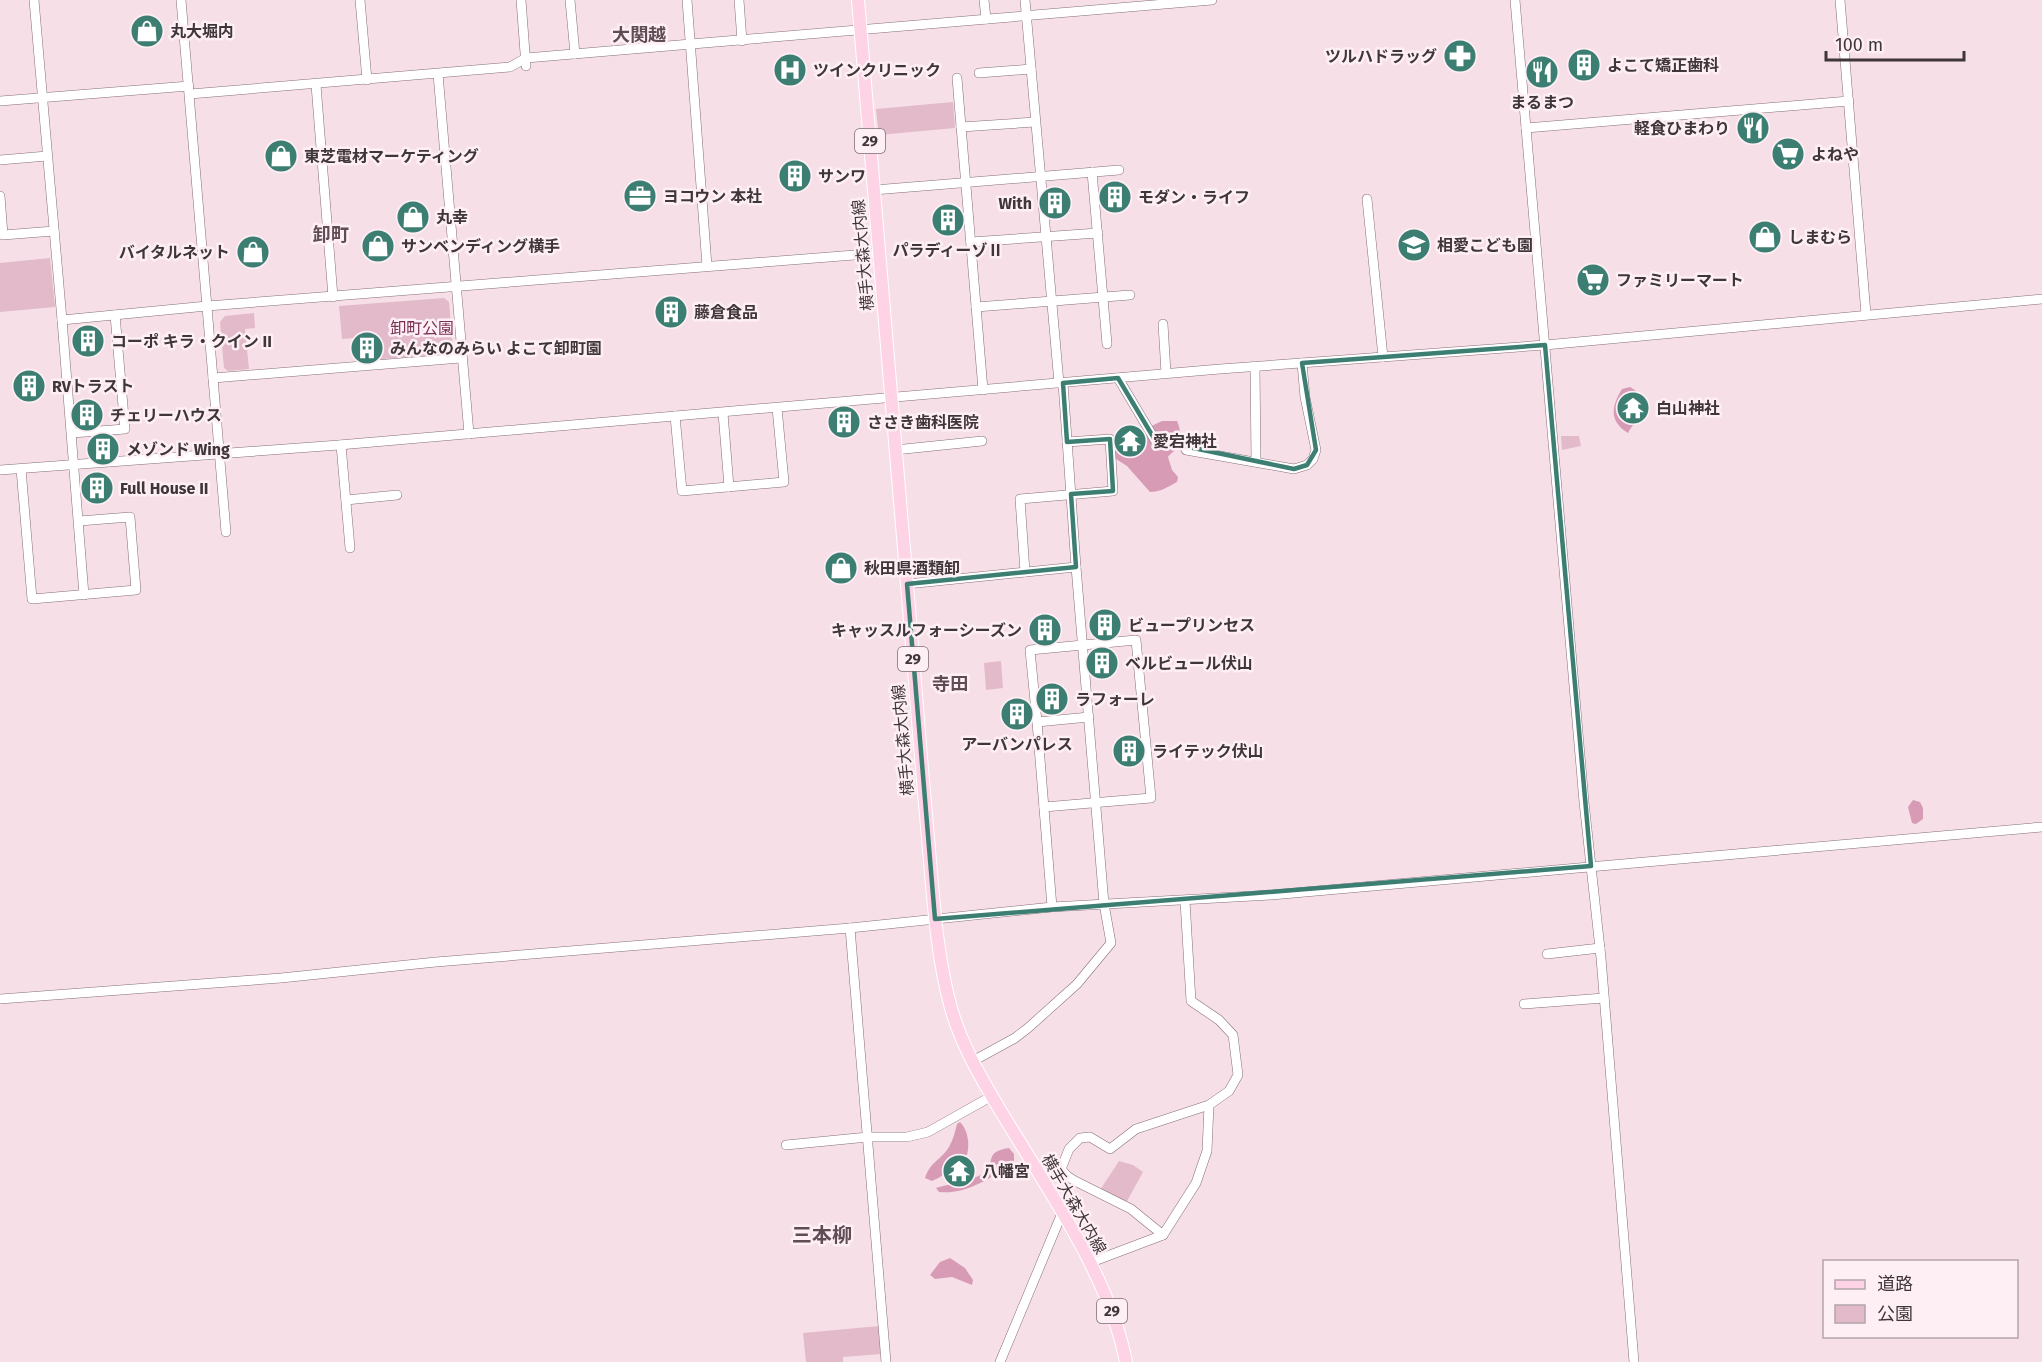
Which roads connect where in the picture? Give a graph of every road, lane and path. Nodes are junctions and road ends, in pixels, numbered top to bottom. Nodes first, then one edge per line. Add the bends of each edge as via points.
1 (34, 0) edge
2 (181, 0) edge
3 (360, 0) edge
4 (521, 0) edge
5 (570, 0) edge
6 (687, 0) edge
7 (739, 0) edge
8 (858, 0) edge
9 (984, 0) edge
10 (1025, 0) edge
11 (1212, 0) edge
12 (1515, 0) edge
13 (1840, 0) edge
14 (1026, 15) junction
15 (986, 18) junction
16 (860, 30) junction
17 (742, 41) junction
18 (691, 44) junction
19 (575, 54) junction
20 (526, 62) junction
21 (1031, 69) junction
22 (438, 74) junction
23 (979, 74) dead end
24 (957, 78) dead end
25 (367, 80) junction
26 (316, 85) junction
27 (190, 90) junction
28 (43, 98) junction
29 (0, 101) edge
30 (1849, 101) junction
31 (1035, 122) junction
32 (961, 127) junction
33 (1526, 128) junction
34 (47, 156) junction
35 (0, 160) edge
36 (1119, 170) dead end
37 (1092, 172) junction
38 (1040, 176) junction
39 (966, 183) junction
40 (874, 190) junction
41 (0, 196) edge
42 (1367, 199) dead end
43 (54, 231) junction
44 (1098, 234) junction
45 (1046, 237) junction
46 (971, 242) junction
47 (880, 253) junction
48 (707, 266) junction
49 (457, 286) junction
50 (1130, 295) dead end
51 (333, 297) junction
52 (1103, 297) junction
53 (2042, 299) edge
54 (1051, 302) junction
55 (207, 306) junction
56 (976, 307) junction
57 (1866, 314) junction
58 (115, 315) junction
59 (62, 320) junction
60 (1163, 324) dead end
61 (1107, 344) dead end
62 (1545, 345) junction
63 (1383, 357) junction
64 (461, 358) junction
65 (1302, 363) junction
66 (1255, 366) junction
67 (1166, 374) junction
68 (213, 378) junction
69 (1118, 378) junction
70 (1061, 383) junction
71 (983, 390) junction
72 (890, 398) junction
73 (777, 408) junction
74 (723, 413) junction
75 (675, 416) junction
76 (72, 433) junction
77 (469, 434) junction
78 (982, 441) dead end
79 (1067, 442) junction
80 (341, 445) junction
81 (895, 450) junction
82 (220, 454) junction
83 (1257, 462) junction
84 (74, 465) junction
85 (21, 469) junction
86 (0, 470) edge
87 (729, 487) junction
88 (1071, 494) junction
89 (397, 495) dead end
90 (346, 500) junction
91 (79, 521) junction
92 (226, 532) dead end
93 (350, 548) dead end
94 (1076, 567) junction
95 (1025, 572) junction
96 (907, 584) junction
97 (84, 595) junction
98 (1083, 645) junction
99 (1089, 717) junction
100 (1037, 722) junction
101 (1096, 803) junction
102 (1044, 807) junction
103 (2042, 827) edge
104 (1591, 866) junction
105 (1185, 901) junction
106 (1104, 904) junction
107 (1052, 907) junction
108 (935, 919) junction
109 (850, 928) junction
110 (1600, 948) junction
111 (1547, 954) dead end
112 (1604, 998) junction
113 (0, 999) edge
114 (1524, 1004) dead end
115 (973, 1061) junction
116 (992, 1096) junction
117 (1209, 1104) junction
118 (868, 1137) junction
119 (786, 1145) dead end
120 (1060, 1169) junction
121 (1043, 1182) junction
122 (1062, 1213) junction
123 (1164, 1235) junction
124 (1089, 1263) junction
125 (886, 1362) edge
126 (1000, 1362) edge
127 (1126, 1362) edge
128 (1634, 1362) edge

1 - 28 street
2 - 27 street
3 - 25 street
4 - 20 street
5 - 19 street
6 - 18 street
7 - 17 street
8 - 16 main road, 横手大森大内線 / 29
9 - 15 street
10 - 14 street
11 - 14 street
12 - 33 street
13 - 30 street
14 - 15 street
14 - 21 street
15 - 16 street
16 - 17 street
16 - 40 main road, 横手大森大内線 / 29
17 - 18 street
18 - 19 street
18 - 48 street
19 - 20 street
20 - 22 street
21 - 23 street
21 - 31 street
22 - 25 street
22 - 49 street
24 - 32 street
25 - 26 street
26 - 27 street
26 - 51 street
27 - 28 street
27 - 55 street
28 - 29 street
28 - 34 street
30 - 33 street
30 - 57 street
31 - 32 street
31 - 38 street
32 - 39 street
33 - 62 street
34 - 35 street
34 - 43 street
36 - 37 street
37 - 38 street
37 - 44 street
38 - 39 street
38 - 45 street
39 - 40 street
39 - 46 street
40 - 47 main road, 横手大森大内線 / 29
41 - 43 street via 3,235
42 - 63 street
43 - 59 street
44 - 45 street
44 - 52 street
45 - 46 street
45 - 54 street
46 - 56 street
47 - 48 street
47 - 72 main road, 横手大森大内線 / 29
48 - 49 street
49 - 51 street
49 - 64 street
50 - 52 street
51 - 55 street
52 - 54 street
52 - 61 street
53 - 57 street
54 - 56 street
54 - 70 street
55 - 58 street
55 - 68 street
56 - 71 street
57 - 62 street
58 - 59 street
58 - 76 street via 125,429
59 - 76 street
60 - 67 street
62 - 63 street
62 - 104 street
63 - 65 street
64 - 68 street
64 - 77 street
65 - 66 street
65 - 83 street via 1316,450 1313,459 1294,469
66 - 67 street
66 - 83 street
67 - 69 street
68 - 82 street
69 - 70 street
69 - 83 street via 1155,440 1185,446 1186,450
70 - 71 street
70 - 79 street
71 - 72 street
72 - 73 street
72 - 81 main road, 横手大森大内線 / 29
73 - 74 street
73 - 87 street via 784,482
74 - 75 street
74 - 87 street
75 - 77 street
75 - 87 street via 682,491
76 - 84 street
77 - 80 street
78 - 81 street
79 - 88 street
79 - 88 street via 1110,439 1113,490
80 - 82 street
80 - 90 street
81 - 96 main road, 横手大森大内線 / 29
82 - 84 street
82 - 92 street
84 - 85 street
84 - 91 street
85 - 86 street
85 - 97 street via 33,599
88 - 94 street
88 - 95 street via 1020,499
89 - 90 street
90 - 93 street
91 - 97 street
91 - 97 street via 130,517 136,590
94 - 95 street
94 - 98 street
95 - 96 street
96 - 108 main road, 横手大森大内線 / 29
98 - 99 street
98 - 100 street via 1030,650
98 - 101 street via 1136,640 1151,798
99 - 100 street
99 - 101 street
100 - 102 street
101 - 102 street
101 - 106 street
102 - 107 street
103 - 104 street
104 - 105 street
104 - 110 street
105 - 106 street
105 - 117 street via 1191,1001 1233,1035 1238,1076 1229,1091
106 - 107 street
106 - 115 street via 1111,943 1077,984 1015,1038
107 - 108 street
108 - 109 street
108 - 115 main road, 横手大森大内線 / 29 via 951,1009
109 - 113 street
109 - 118 street
110 - 111 street
110 - 112 street
112 - 114 street
112 - 128 street
115 - 116 main road, 横手大森大内線 / 29
116 - 118 street via 928,1132 907,1137
116 - 121 main road, 横手大森大内線 / 29
117 - 120 street via 1136,1130 1110,1149 1090,1137 1080,1138 1069,1149
117 - 123 street via 1204,1162 1196,1183
118 - 119 street
118 - 125 street
120 - 121 street
120 - 123 street via 1075,1181 1131,1209
121 - 122 main road, 横手大森大内線 / 29
122 - 124 main road, 横手大森大内線 / 29
122 - 126 street
123 - 124 street
124 - 127 main road, 横手大森大内線 / 29 via 1117,1321

